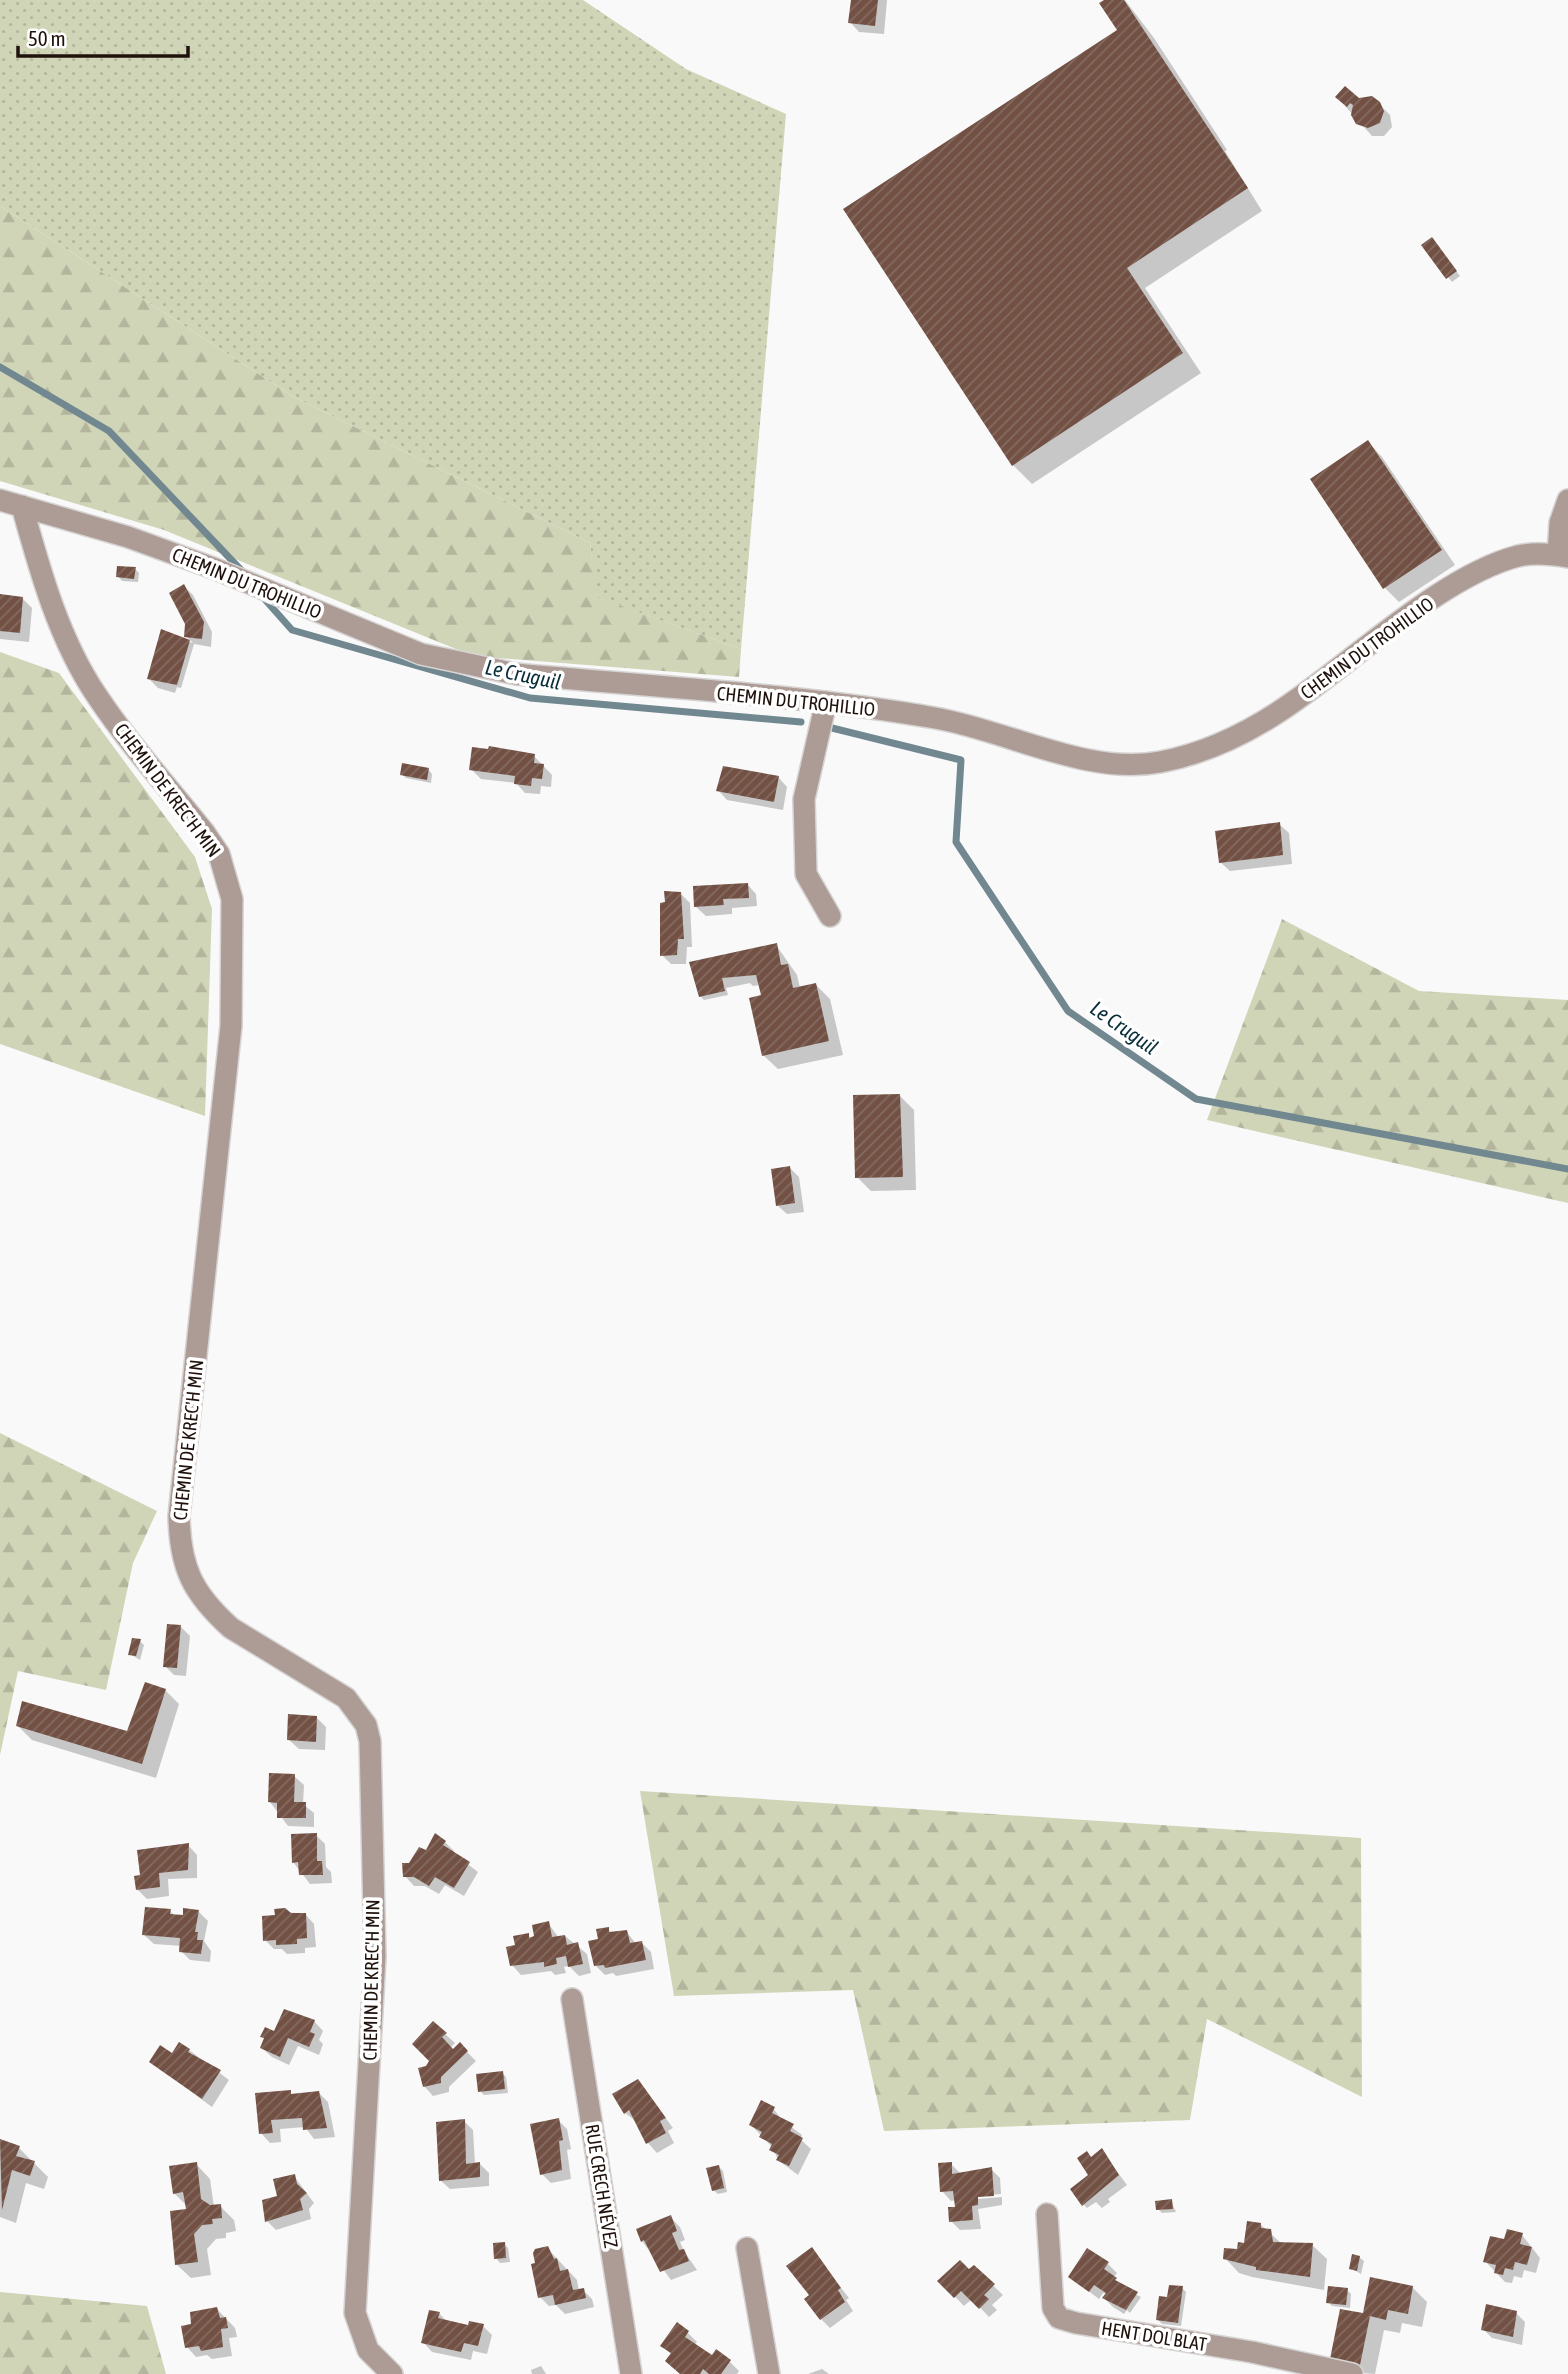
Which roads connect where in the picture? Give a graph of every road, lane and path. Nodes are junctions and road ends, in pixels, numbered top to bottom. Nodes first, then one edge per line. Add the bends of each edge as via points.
1 (0, 500) edge
2 (1568, 500) edge
3 (22, 506) junction
4 (1563, 556) edge
5 (826, 702) junction
6 (830, 916) dead end
7 (572, 1999) dead end
8 (1047, 2214) dead end
9 (747, 2248) dead end
10 (392, 2374) edge
11 (631, 2374) edge
12 (769, 2374) edge
13 (1352, 2374) edge

1 - 3 street, CHEMIN DU TROHILLIO
2 - 4 street via 1560,523
3 - 5 street, CHEMIN DU TROHILLIO via 201,563 435,658 516,674
3 - 10 street, CHEMIN DE KREC'H MIN via 38,564 70,647 96,695 204,832 228,876 234,923 231,1026 179,1548 194,1586 219,1617 346,1698 366,1725 375,1957 355,2313 368,2350
4 - 5 street, CHEMIN DU TROHILLIO via 1517,556 1455,583 1282,710 1218,744 1160,762 1096,761 939,718
5 - 6 street via 804,799 806,874
7 - 11 street, RUE CRECH NÉVEZ
8 - 13 street, HENT DOL BLAT via 1053,2308 1059,2318
9 - 12 street

